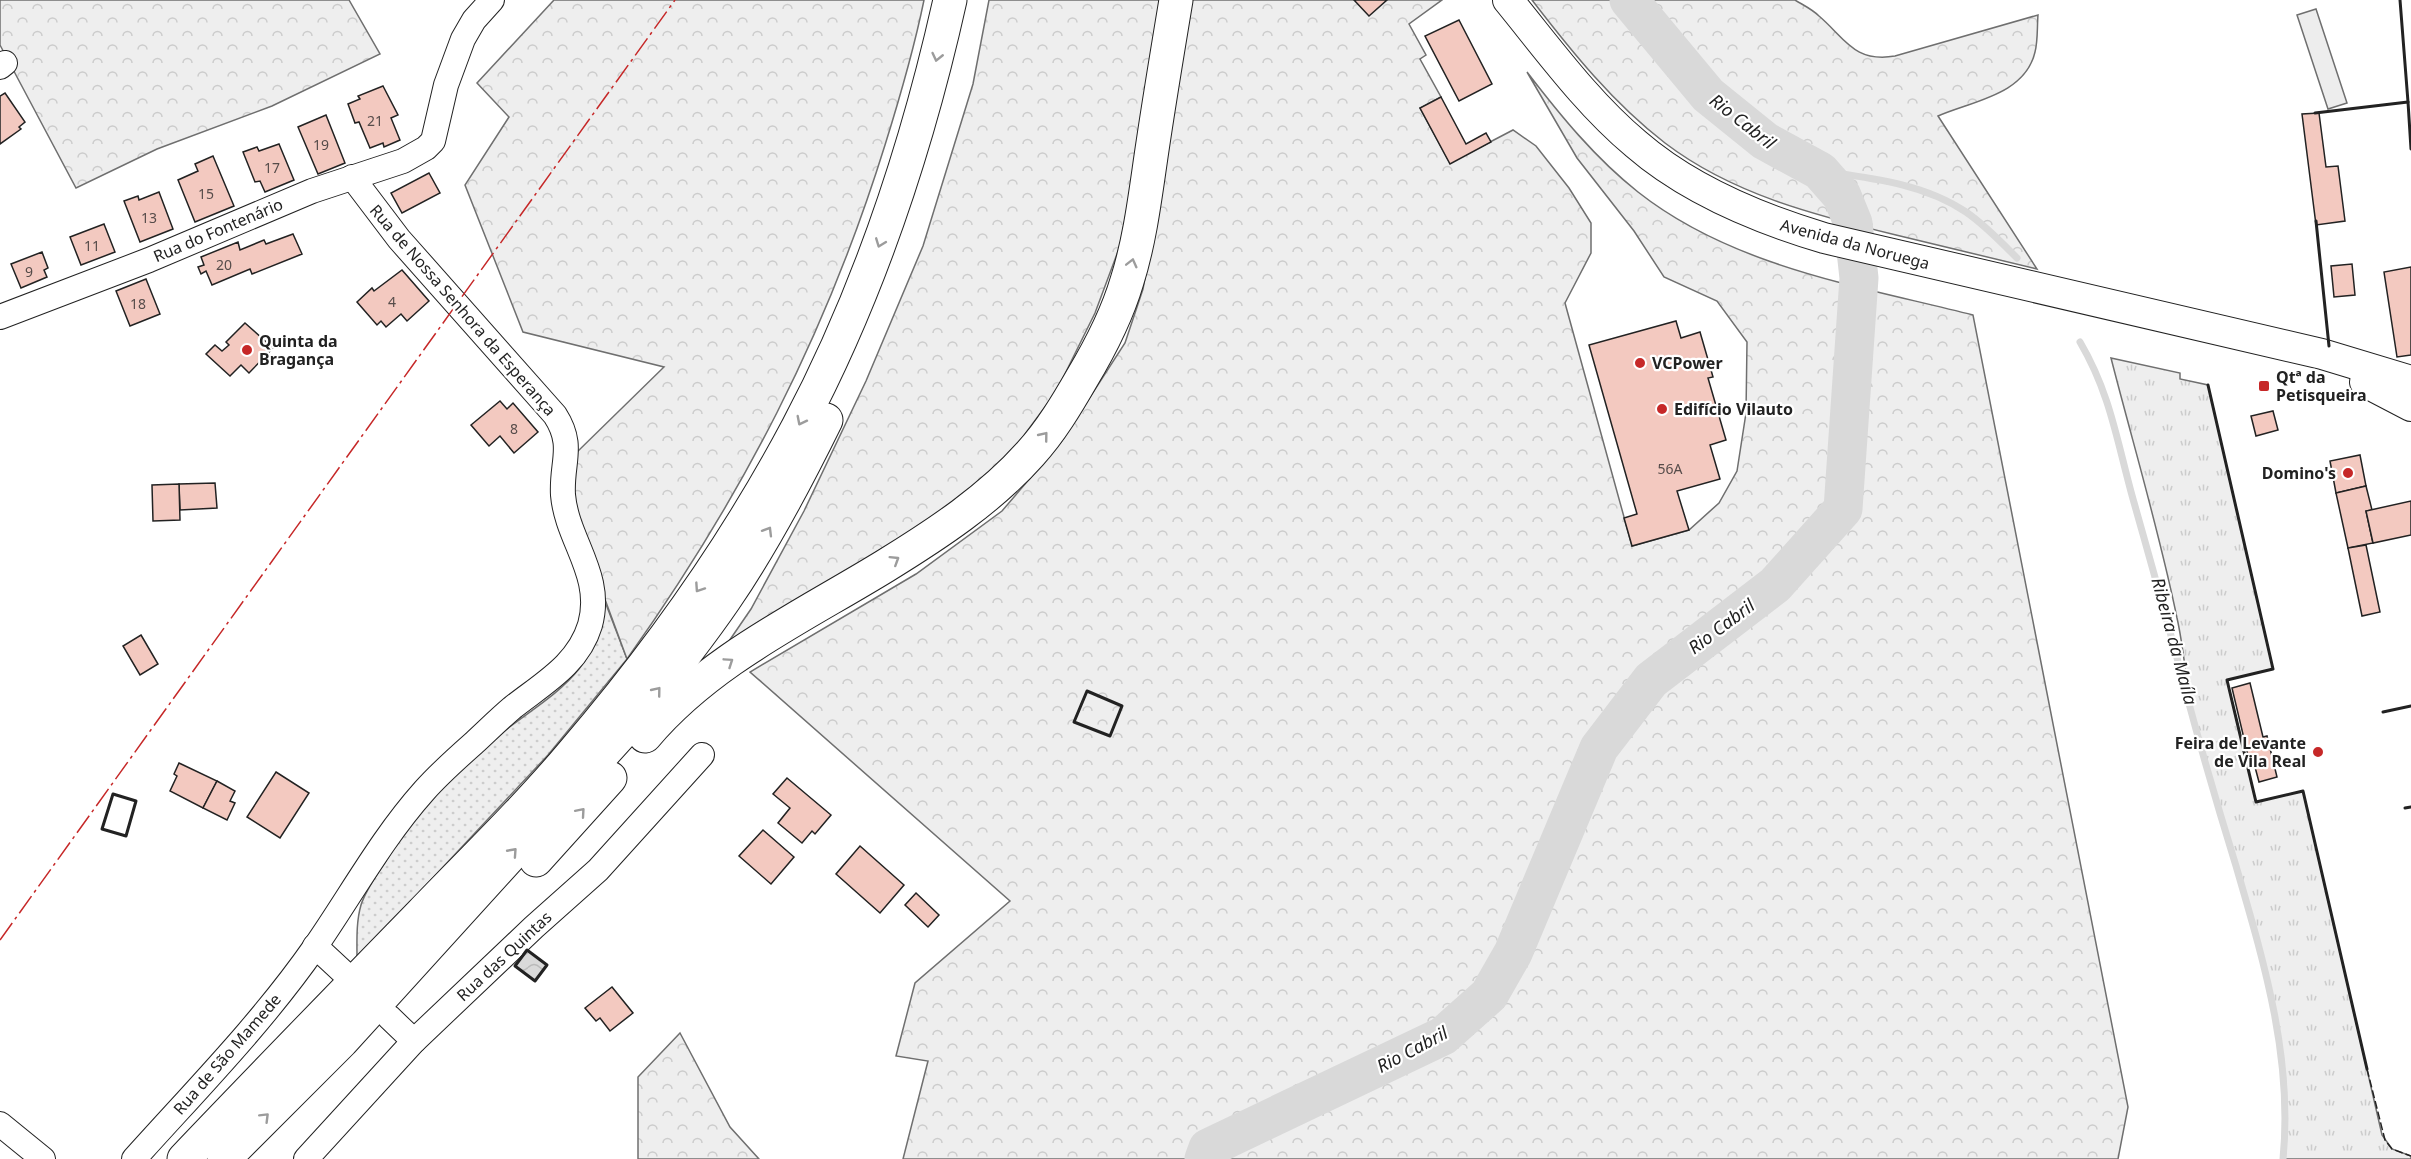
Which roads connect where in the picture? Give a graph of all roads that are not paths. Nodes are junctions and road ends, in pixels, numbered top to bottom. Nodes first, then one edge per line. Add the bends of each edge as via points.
1 (492, 0) edge
2 (950, 0) edge
3 (972, 0) edge
4 (1176, 0) edge
5 (1508, 0) edge
6 (352, 177) junction
7 (0, 317) edge
8 (2279, 345) junction
9 (2411, 381) edge
10 (2411, 406) edge
11 (702, 755) dead end
12 (315, 946) junction
13 (343, 972) dead end
14 (389, 1017) dead end
15 (342, 1041) junction
16 (414, 1041) junction
17 (0, 1124) edge
18 (43, 1159) edge
19 (134, 1159) edge
20 (184, 1159) edge
21 (224, 1159) edge
22 (306, 1159) edge

1 - 6 street, Rua do Fontenário via 474,20 458,49 434,141 403,161
2 -> 20 highway via 918,132 867,277 799,425 740,527 654,651 571,755
15 -> 3 highway via 628,726 704,629 760,544 830,413 890,276 927,176
15 -> 4 highway via 460,939 577,817 653,727 703,679 900,557 974,506 1030,455 1095,357 1127,282 1144,204
5 - 8 main road, Avenida da Noruega via 1595,105 1636,145 1680,177 1740,208 1824,238
6 - 7 street, Rua do Fontenário
6 - 12 street, Rua de Nossa Senhora da Esperança via 399,239 562,425 567,449 564,498 589,571 593,607 586,633 573,657 559,673 509,710 424,791
8 - 9 main road, Avenida da Noruega
8 - 10 main road, Avenida da Noruega via 2358,378
11 - 16 street, Rua das Quintas via 598,870
12 - 13 street
12 - 19 street, Rua de São Mamede via 272,1004
14 - 16 street
21 -> 15 highway
16 - 22 street, Rua das Quintas
17 - 18 street

